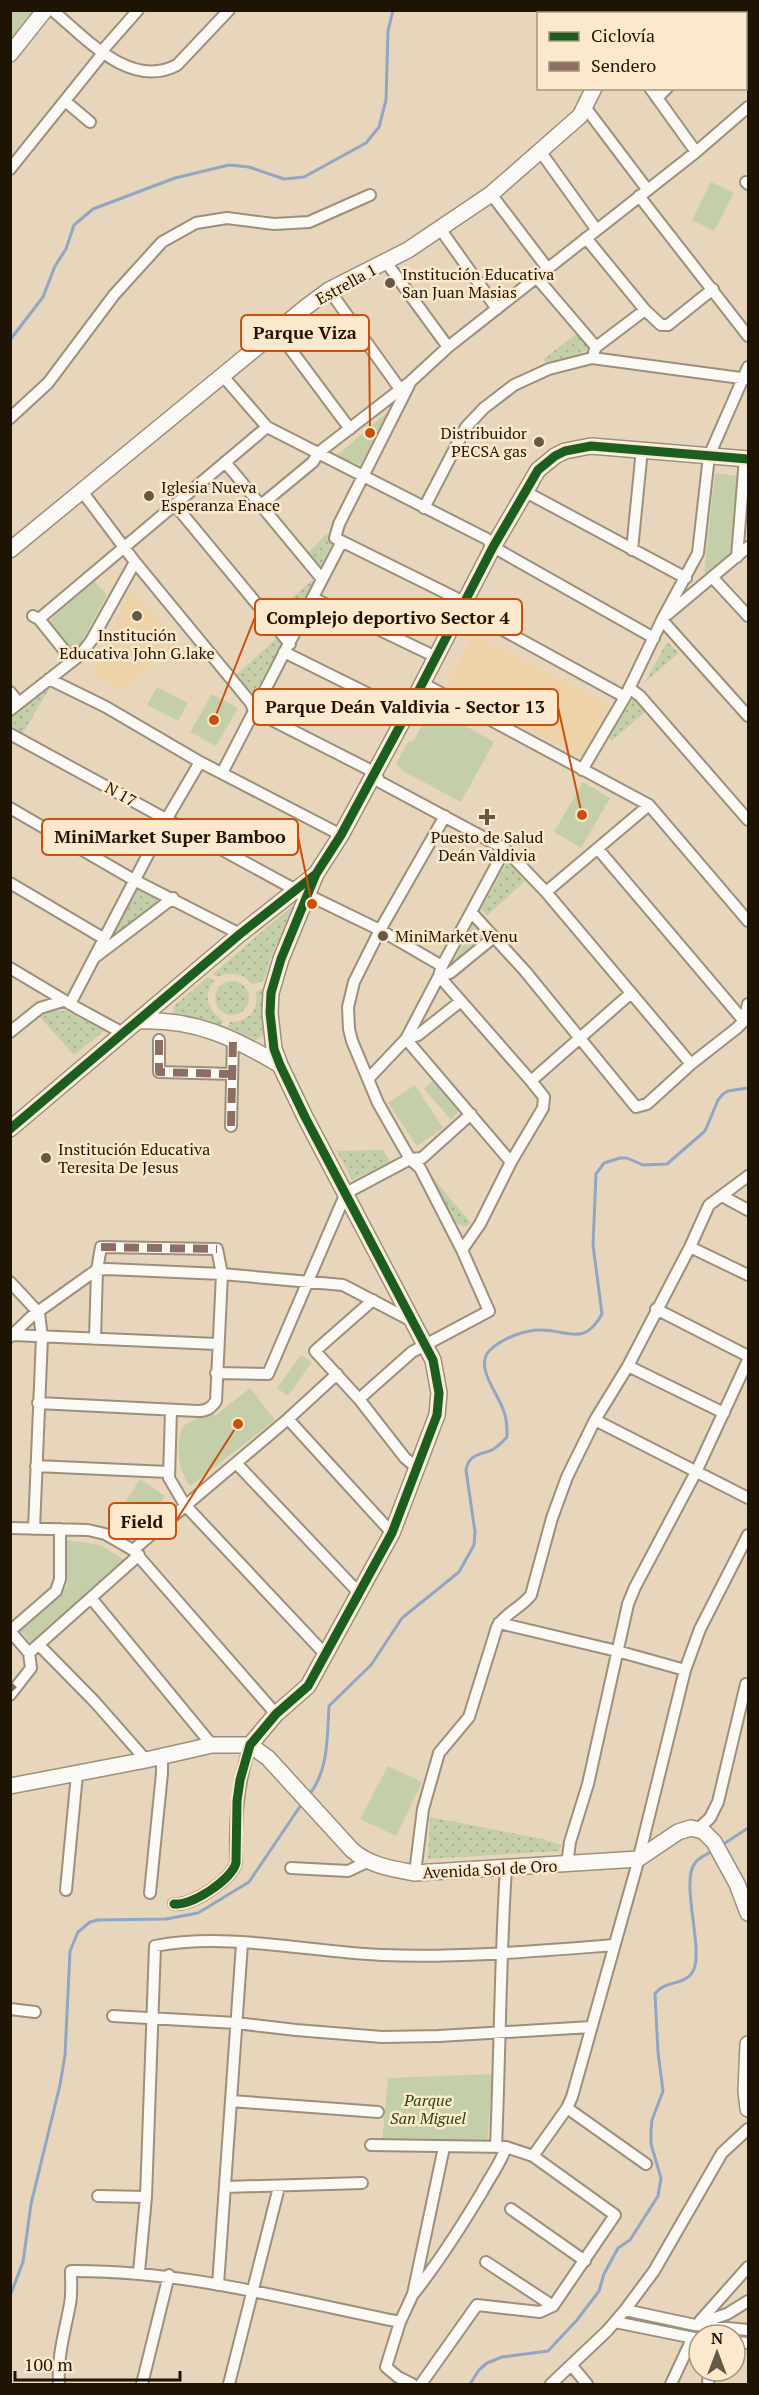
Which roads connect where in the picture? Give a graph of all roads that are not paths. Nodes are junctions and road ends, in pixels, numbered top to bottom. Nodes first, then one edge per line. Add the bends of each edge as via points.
1 (45, 10) edge
2 (52, 10) edge
3 (138, 10) edge
4 (229, 10) edge
5 (102, 51) junction
6 (10, 54) edge
7 (593, 90) edge
8 (651, 90) edge
9 (665, 90) edge
10 (657, 98) junction
11 (65, 101) junction
12 (585, 107) junction
13 (748, 109) edge
14 (90, 122) dead end
15 (540, 151) junction
16 (696, 152) junction
17 (10, 169) edge
18 (643, 192) junction
19 (491, 194) junction
20 (370, 195) dead end
21 (441, 230) junction
22 (596, 230) junction
23 (586, 238) junction
24 (386, 262) junction
25 (548, 269) junction
26 (537, 278) junction
27 (713, 289) junction
28 (330, 290) junction
29 (497, 309) junction
30 (645, 310) junction
31 (277, 331) junction
32 (748, 336) edge
33 (448, 347) junction
34 (596, 347) junction
35 (592, 358) junction
36 (748, 367) edge
37 (222, 375) junction
38 (746, 379) edge
39 (410, 382) junction
40 (400, 389) junction
41 (10, 418) edge
42 (267, 427) junction
43 (350, 429) junction
44 (642, 449) junction
45 (318, 453) junction
46 (709, 456) junction
47 (747, 459) edge
48 (225, 462) junction
49 (364, 477) junction
50 (81, 490) junction
51 (524, 491) junction
52 (175, 505) junction
53 (261, 505) junction
54 (424, 508) junction
55 (743, 536) edge
56 (341, 543) junction
57 (493, 547) junction
58 (748, 547) edge
59 (124, 548) junction
60 (632, 549) junction
61 (10, 550) edge
62 (737, 557) junction
63 (135, 562) junction
64 (686, 578) junction
65 (713, 578) junction
66 (322, 579) junction
67 (313, 598) junction
68 (461, 607) junction
69 (748, 616) edge
70 (663, 619) junction
71 (654, 638) junction
72 (287, 648) junction
73 (436, 657) junction
74 (72, 660) junction
75 (49, 679) junction
76 (422, 683) junction
77 (10, 692) edge
78 (627, 692) junction
79 (15, 707) edge
80 (254, 711) junction
81 (407, 713) junction
82 (748, 716) edge
83 (10, 734) edge
84 (200, 762) junction
85 (582, 770) junction
86 (374, 772) junction
87 (222, 773) junction
88 (649, 805) junction
89 (10, 808) edge
90 (445, 816) junction
91 (166, 820) junction
92 (748, 820) edge
93 (341, 835) junction
94 (505, 849) junction
95 (598, 849) junction
96 (134, 880) junction
97 (10, 883) edge
98 (301, 892) junction
99 (546, 892) junction
100 (173, 898) junction
101 (472, 913) junction
102 (748, 921) edge
103 (380, 930) junction
104 (240, 934) junction
105 (494, 937) junction
106 (103, 938) junction
107 (92, 960) junction
108 (10, 968) edge
109 (441, 971) junction
110 (630, 994) junction
111 (461, 1000) junction
112 (66, 1002) junction
113 (748, 1004) edge
114 (139, 1021) junction
115 (744, 1021) junction
116 (10, 1032) edge
117 (123, 1033) junction
118 (406, 1038) junction
119 (578, 1038) junction
120 (233, 1039) junction
121 (159, 1040) dead end
122 (691, 1064) junction
123 (280, 1065) junction
124 (232, 1074) junction
125 (369, 1078) junction
126 (531, 1081) junction
127 (471, 1114) junction
128 (231, 1126) dead end
129 (10, 1129) edge
130 (410, 1160) junction
131 (511, 1162) junction
132 (748, 1176) edge
133 (346, 1193) junction
134 (722, 1196) junction
135 (748, 1210) edge
136 (690, 1247) junction
137 (462, 1250) junction
138 (97, 1270) junction
139 (222, 1274) junction
140 (748, 1275) edge
141 (10, 1282) edge
142 (308, 1282) junction
143 (373, 1299) junction
144 (656, 1309) junction
145 (39, 1313) junction
146 (413, 1322) junction
147 (12, 1336) edge
148 (42, 1337) junction
149 (95, 1339) junction
150 (217, 1344) junction
151 (425, 1345) junction
152 (748, 1358) edge
153 (628, 1366) junction
154 (216, 1373) junction
155 (337, 1374) junction
156 (359, 1399) junction
157 (38, 1403) junction
158 (171, 1410) junction
159 (724, 1413) junction
160 (288, 1419) junction
161 (595, 1420) junction
162 (236, 1463) junction
163 (36, 1467) junction
164 (417, 1468) junction
165 (168, 1472) junction
166 (696, 1472) junction
167 (748, 1498) edge
168 (185, 1505) junction
169 (10, 1528) edge
170 (34, 1529) junction
171 (60, 1529) junction
172 (392, 1533) junction
173 (748, 1535) edge
174 (136, 1552) junction
175 (359, 1593) junction
176 (91, 1598) junction
177 (499, 1623) junction
178 (10, 1631) edge
179 (39, 1645) junction
180 (617, 1651) junction
181 (29, 1653) junction
182 (325, 1654) junction
183 (685, 1670) junction
184 (746, 1684) dead end
185 (12, 1690) edge
186 (276, 1714) junction
187 (212, 1744) junction
188 (250, 1745) junction
189 (162, 1757) junction
190 (146, 1760) junction
191 (77, 1774) junction
192 (10, 1786) edge
193 (703, 1832) junction
194 (638, 1859) junction
195 (369, 1861) junction
196 (567, 1864) junction
197 (291, 1868) dead end
198 (506, 1868) junction
199 (416, 1873) junction
200 (66, 1890) dead end
201 (150, 1893) dead end
202 (174, 1904) dead end
203 (748, 1913) edge
204 (242, 1944) junction
205 (614, 1945) junction
206 (500, 1953) junction
207 (10, 2009) edge
208 (35, 2012) dead end
209 (112, 2016) dead end
210 (152, 2018) junction
211 (236, 2023) junction
212 (591, 2027) junction
213 (500, 2032) junction
214 (748, 2044) edge
215 (231, 2101) junction
216 (567, 2108) junction
217 (748, 2109) edge
218 (378, 2112) dead end
219 (748, 2129) edge
220 (371, 2145) dead end
221 (444, 2147) junction
222 (501, 2147) junction
223 (533, 2156) junction
224 (646, 2164) dead end
225 (362, 2182) dead end
226 (225, 2187) junction
227 (279, 2187) junction
228 (98, 2196) dead end
229 (146, 2197) junction
230 (511, 2209) dead end
231 (585, 2261) junction
232 (486, 2262) dead end
233 (748, 2267) edge
234 (139, 2272) junction
235 (169, 2276) junction
236 (218, 2285) junction
237 (254, 2290) junction
238 (413, 2294) junction
239 (748, 2301) edge
240 (553, 2306) junction
241 (625, 2310) junction
242 (400, 2322) junction
243 (615, 2322) junction
244 (687, 2323) edge
245 (697, 2323) edge
246 (701, 2323) edge
247 (687, 2339) edge
248 (687, 2358) edge
249 (572, 2366) junction
250 (59, 2385) edge
251 (142, 2385) edge
252 (229, 2385) edge
253 (412, 2385) edge
254 (421, 2385) edge
255 (551, 2385) edge
256 (587, 2385) edge
257 (671, 2385) edge

1 - 6 street
2 - 5 street
3 - 5 street
4 - 5 street via 189,54 169,69 135,70
5 - 11 street
7 - 12 street, Estrella 1
8 - 10 street
9 - 10 street
10 - 16 street
11 - 14 street
11 - 17 street
12 - 15 street, Estrella 1
12 - 18 street
13 - 16 street
15 - 19 street, Estrella 1
15 - 22 street
16 - 18 street
18 - 22 street
18 - 27 street
19 - 21 street, Estrella 1
19 - 25 street
20 - 41 street via 309,222 274,224 227,218 196,223 162,243 114,295 48,383
21 - 24 street, Estrella 1
21 - 29 street
22 - 23 street
23 - 25 street
23 - 30 street
24 - 28 street, Estrella 1
24 - 33 street
25 - 26 street
26 - 29 street
26 - 34 street
27 - 30 street via 668,325 662,325
27 - 32 street
28 - 31 street, Estrella 1
28 - 40 street
29 - 33 street
30 - 34 street
31 - 37 street, Estrella 1
31 - 43 street
33 - 39 street
34 - 35 street
35 - 38 street
35 - 54 street via 535,374 484,408 466,427
36 - 38 street
37 - 42 street
37 - 50 street, Estrella 1
38 - 46 street
39 - 40 street
39 - 49 street
40 - 43 street
42 - 45 street
42 - 48 street
43 - 45 street
44 - 46 street
44 - 51 street via 591,447 565,451 538,470
44 - 60 street
45 - 49 street
45 - 53 street via 313,462
46 - 47 street
46 - 64 street via 699,553
47 - 55 street
48 - 52 street
48 - 53 street
49 - 54 street
49 - 56 street via 335,532
50 - 59 street
50 - 61 street, Estrella 1
51 - 57 street
51 - 60 street
52 - 59 street
52 - 72 street
53 - 66 street
54 - 57 street via 487,539
55 - 62 street
56 - 66 street
56 - 68 street via 458,599
57 - 68 street
57 - 71 street
58 - 62 street
59 - 63 street
59 - 74 street via 36,617
60 - 64 street
62 - 65 street
63 - 74 street via 92,641
63 - 80 street
64 - 70 street
65 - 69 street
65 - 70 street
66 - 67 street
67 - 72 street
67 - 73 street
68 - 73 street
68 - 78 street
70 - 71 street
70 - 82 street
71 - 78 street
72 - 80 street
72 - 81 street
73 - 76 street
74 - 75 street
75 - 79 street
75 - 84 street
76 - 81 street
76 - 85 street
77 - 79 street
78 - 85 street
78 - 92 street via 640,696
80 - 86 street
80 - 87 street
81 - 86 street
83 - 91 street, N 17
84 - 87 street
84 - 91 street
85 - 88 street
86 - 90 street via 380,782
86 - 93 street
87 - 93 street
88 - 95 street
88 - 102 street
89 - 96 street
90 - 94 street
90 - 103 street
91 - 96 street
91 - 98 street, N 17
93 - 98 street
94 - 99 street
94 - 101 street
95 - 99 street
95 - 115 street
96 - 100 street
96 - 106 street
97 - 106 street
98 - 103 street, N 17
98 - 104 street
98 - 123 street via 271,993 272,1036
99 - 110 street
100 - 104 street
100 - 107 street
101 - 105 street
101 - 109 street
103 - 109 street, N 17
103 - 125 street via 354,981 348,1007 352,1041
104 - 114 street
105 - 109 street via 450,973
105 - 119 street
106 - 107 street
107 - 112 street
108 - 112 street
109 - 111 street, N 17
109 - 118 street
110 - 119 street
110 - 122 street
111 - 118 street via 418,1035
111 - 126 street, N 17
112 - 116 street via 40,1008
112 - 117 street
113 - 115 street
114 - 117 street
114 - 120 street via 163,1020 205,1028
115 - 122 street
117 - 129 street
118 - 125 street
118 - 127 street
119 - 122 street via 636,1107 647,1104
119 - 126 street
120 - 123 street
120 - 124 street
121 - 124 street via 159,1072
123 - 133 street
124 - 128 street
125 - 130 street via 378,1103
126 - 131 street, N 17 via 544,1097 543,1108
127 - 130 street via 422,1158
127 - 131 street
130 - 133 street
130 - 137 street via 420,1168
131 - 137 street, N 17 via 480,1224
132 - 134 street
133 - 142 street
133 - 146 street
134 - 135 street
134 - 136 street via 709,1204
136 - 140 street
136 - 144 street
137 - 151 street via 489,1311
138 - 139 street
138 - 139 street via 101,1247 218,1249
138 - 145 street
138 - 149 street
139 - 142 street
139 - 150 street
141 - 145 street
142 - 143 street via 344,1285
142 - 154 street via 268,1374
143 - 146 street
143 - 155 street via 315,1351
144 - 152 street
144 - 153 street
145 - 147 street
145 - 148 street
146 - 151 street
147 - 148 street
148 - 149 street
148 - 157 street
149 - 150 street
150 - 154 street
151 - 156 street
151 - 164 street via 436,1371 438,1405
152 - 159 street
153 - 159 street
153 - 161 street
154 - 158 street via 213,1406 204,1411
155 - 156 street
155 - 160 street
156 - 164 street
157 - 158 street
157 - 163 street
158 - 165 street
159 - 166 street
160 - 162 street
160 - 172 street
161 - 166 street
161 - 177 street via 552,1518 531,1595
162 - 168 street
162 - 175 street
163 - 165 street
163 - 170 street
164 - 172 street
165 - 168 street
166 - 167 street
166 - 180 street via 635,1587
168 - 174 street
168 - 182 street
169 - 170 street
170 - 171 street
171 - 174 street via 105,1534
171 - 178 street via 60,1579 56,1591
172 - 175 street
173 - 183 street via 700,1629
174 - 176 street
174 - 186 street
175 - 182 street
176 - 179 street
176 - 187 street
177 - 180 street
177 - 199 street via 469,1717 439,1753 423,1809
178 - 181 street
179 - 181 street
179 - 190 street
180 - 183 street
180 - 196 street
181 - 185 street via 31,1668
182 - 186 street via 308,1686
183 - 194 street
184 - 193 street via 718,1802
186 - 188 street
187 - 188 street
187 - 189 street
188 - 195 street, Avenida Sol de Oro via 268,1758 337,1835
188 - 202 street via 237,1801 234,1870 186,1904
189 - 190 street
189 - 201 street
190 - 191 street
191 - 192 street
191 - 200 street
193 - 194 street, Avenida Sol de Oro via 691,1828 678,1832
193 - 203 street via 736,1884
194 - 196 street, Avenida Sol de Oro
194 - 205 street
195 - 197 street via 348,1871
195 - 199 street, Avenida Sol de Oro
196 - 198 street, Avenida Sol de Oro
198 - 199 street, Avenida Sol de Oro
198 - 206 street
204 - 206 street via 381,1955
204 - 210 street via 197,1941 155,1946
204 - 211 street
205 - 206 street
205 - 212 street
206 - 213 street
207 - 208 street
209 - 210 street
210 - 211 street
210 - 229 street
211 - 213 street via 382,2037
211 - 215 street
212 - 213 street
212 - 216 street
213 - 222 street
214 - 217 street
215 - 218 street
215 - 226 street
216 - 223 street
216 - 224 street
219 - 241 street via 722,2153 654,2271
220 - 221 street
221 - 222 street
221 - 238 street
222 - 223 street
222 - 238 street via 502,2158 467,2217
223 - 231 street via 615,2215
225 - 227 street
226 - 227 street
226 - 236 street
227 - 237 street
228 - 229 street
229 - 234 street
230 - 231 street
231 - 240 street
232 - 240 street
233 - 245 street
234 - 235 street
234 - 250 street via 71,2271
235 - 236 street
235 - 251 street
236 - 237 street
237 - 242 street
237 - 252 street
238 - 242 street
239 - 246 street
240 - 254 street via 540,2312 477,2305
241 - 243 street
241 - 244 street
242 - 253 street via 386,2367
243 - 247 street
243 - 249 street
248 - 257 street
249 - 255 street
249 - 256 street

